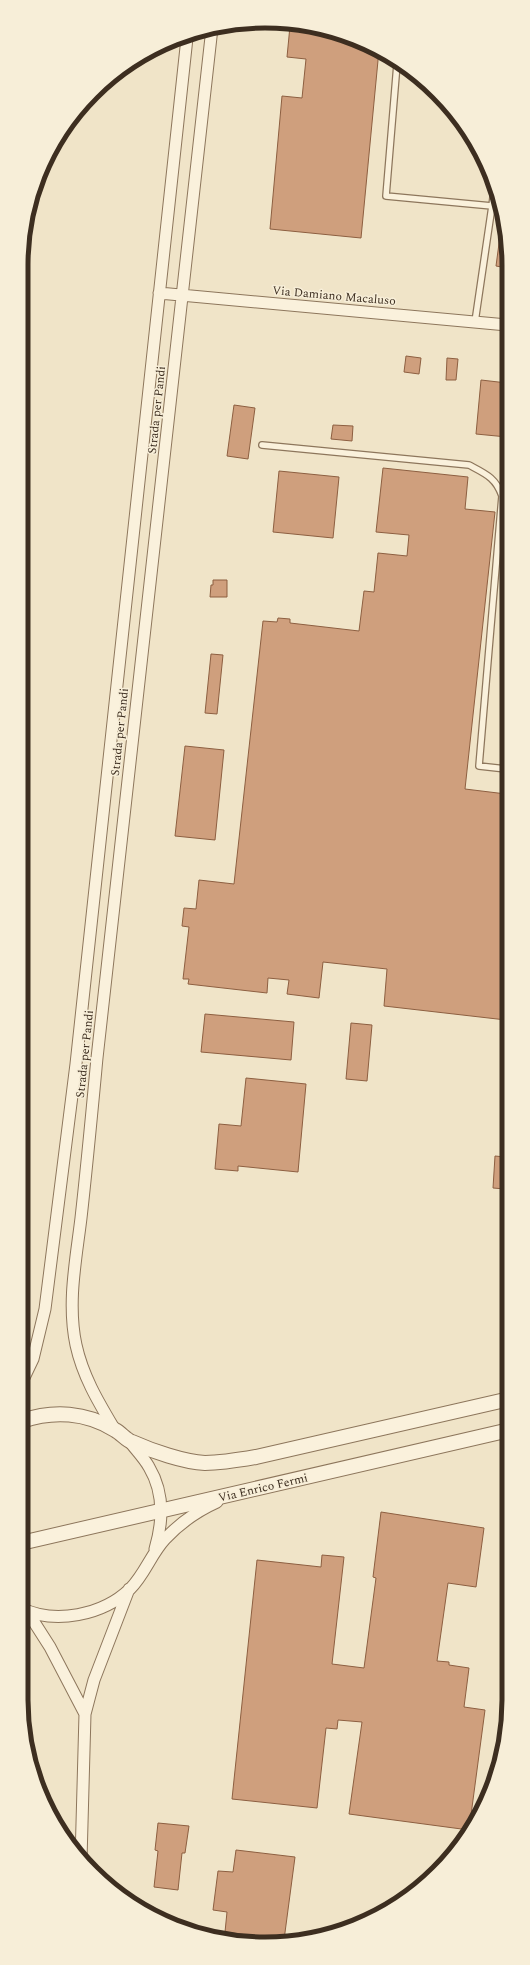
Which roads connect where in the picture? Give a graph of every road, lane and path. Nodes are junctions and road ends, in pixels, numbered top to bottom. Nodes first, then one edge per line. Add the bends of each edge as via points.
1 (211, 35) edge
2 (187, 42) edge
3 (397, 68) edge
4 (493, 200) edge
5 (492, 206) junction
6 (159, 293) junction
7 (183, 295) junction
8 (475, 322) junction
9 (502, 325) edge
10 (262, 445) dead end
11 (502, 496) edge
12 (502, 496) edge
13 (502, 769) edge
14 (28, 1369) edge
15 (502, 1401) edge
16 (28, 1419) edge
17 (115, 1430) junction
18 (502, 1433) edge
19 (130, 1442) junction
20 (230, 1495) junction
21 (161, 1511) junction
22 (28, 1542) edge
23 (154, 1553) junction
24 (129, 1589) junction
25 (28, 1610) edge
26 (28, 1615) edge
27 (85, 1714) junction
28 (81, 1849) edge

1 - 7 street, Strada per Pandi
2 - 6 street, Strada per Pandi
3 - 5 lane via 386,196
4 - 5 lane
5 - 8 lane
6 - 7 street, Via Damiano Macaluso
6 - 14 street, Strada per Pandi via 76,1064 45,1309
7 - 8 street, Via Damiano Macaluso
7 - 17 street, Strada per Pandi via 97,1050 72,1300 76,1345 82,1367 90,1387
8 - 9 street, Via Damiano Macaluso
10 - 12 lane via 469,465 498,484
11 - 13 lane via 479,766
15 - 19 street via 256,1458 220,1462 204,1463
16 - 17 street via 49,1414 67,1414 91,1418
17 - 19 street
18 - 20 street, Via Enrico Fermi
19 - 21 street via 150,1468 161,1499
20 - 21 street, Via Enrico Fermi
20 - 23 street via 183,1521
21 - 22 street, Via Enrico Fermi
21 - 23 street
23 - 24 street via 144,1573
24 - 25 street via 111,1603 89,1612 68,1616 46,1615
24 - 27 street via 94,1680
26 - 27 street via 50,1647
27 - 28 street

